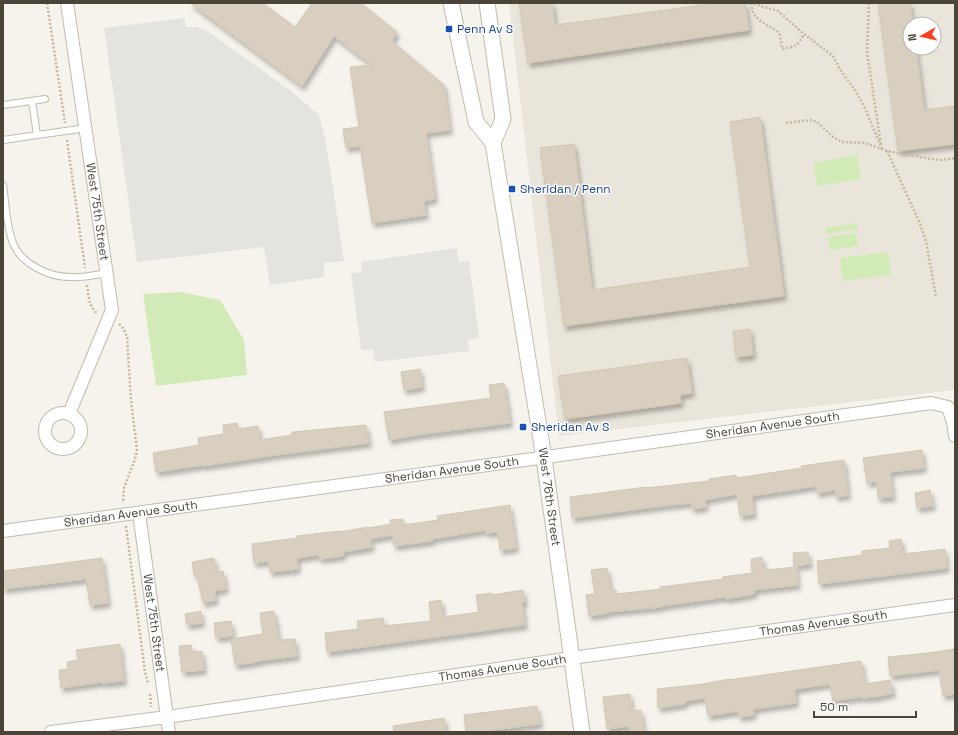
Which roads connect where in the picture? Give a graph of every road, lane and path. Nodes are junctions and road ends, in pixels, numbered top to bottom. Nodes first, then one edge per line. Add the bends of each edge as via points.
1 (48, 3) edge
2 (68, 3) edge
3 (451, 3) edge
4 (487, 3) edge
5 (750, 3) edge
6 (869, 3) edge
7 (804, 34) junction
8 (45, 99) dead end
9 (32, 101) junction
10 (3, 105) edge
11 (786, 123) dead end
12 (86, 128) junction
13 (66, 131) junction
14 (37, 135) junction
15 (3, 140) edge
16 (493, 143) junction
17 (882, 149) junction
18 (887, 151) junction
19 (955, 158) edge
20 (3, 185) edge
21 (107, 273) junction
22 (86, 276) junction
23 (936, 297) dead end
24 (109, 318) junction
25 (70, 414) dead end
26 (955, 436) edge
27 (544, 458) junction
28 (138, 513) junction
29 (124, 515) junction
30 (3, 530) edge
31 (955, 605) edge
32 (572, 658) junction
33 (167, 717) junction
34 (152, 719) junction
35 (51, 732) edge
36 (169, 732) edge
37 (582, 732) edge

1 - 13 path
2 - 12 street, West 75th Street
3 - 16 street, West 76th Street via 476,122
4 - 16 street via 503,120
5 - 7 path via 778,11
5 - 7 path via 753,13 759,20 778,32 782,49 795,47
6 - 17 path via 867,52
7 - 17 path via 833,56 864,106
8 - 9 lane
9 - 10 lane
9 - 14 lane
11 - 17 path via 811,120 842,142 865,143
12 - 13 lane
12 - 21 street, West 75th Street
13 - 14 lane
13 - 22 path
14 - 15 lane
16 - 27 street, West 76th Street
17 - 18 path
18 - 19 path via 931,159
18 - 23 path via 926,241
20 - 22 lane via 9,229 17,251 39,269 70,278
21 - 22 lane
21 - 24 street, West 75th Street via 112,310
22 - 24 path via 92,309
24 - 25 street, West 75th Street
24 - 29 path via 119,324 127,337 137,450 124,488
26 - 27 street, Sheridan Avenue South via 948,406 932,403
27 - 28 street, Sheridan Avenue South
27 - 32 street, West 76th Street
28 - 29 street, Sheridan Avenue South
28 - 33 street, West 75th Street
29 - 30 street, Sheridan Avenue South
29 - 34 path
31 - 32 street, Thomas Avenue South
32 - 33 street, Thomas Avenue South
32 - 37 street, West 76th Street
33 - 34 street, Thomas Avenue South
33 - 36 street, West 75th Street
34 - 35 street, Thomas Avenue South

